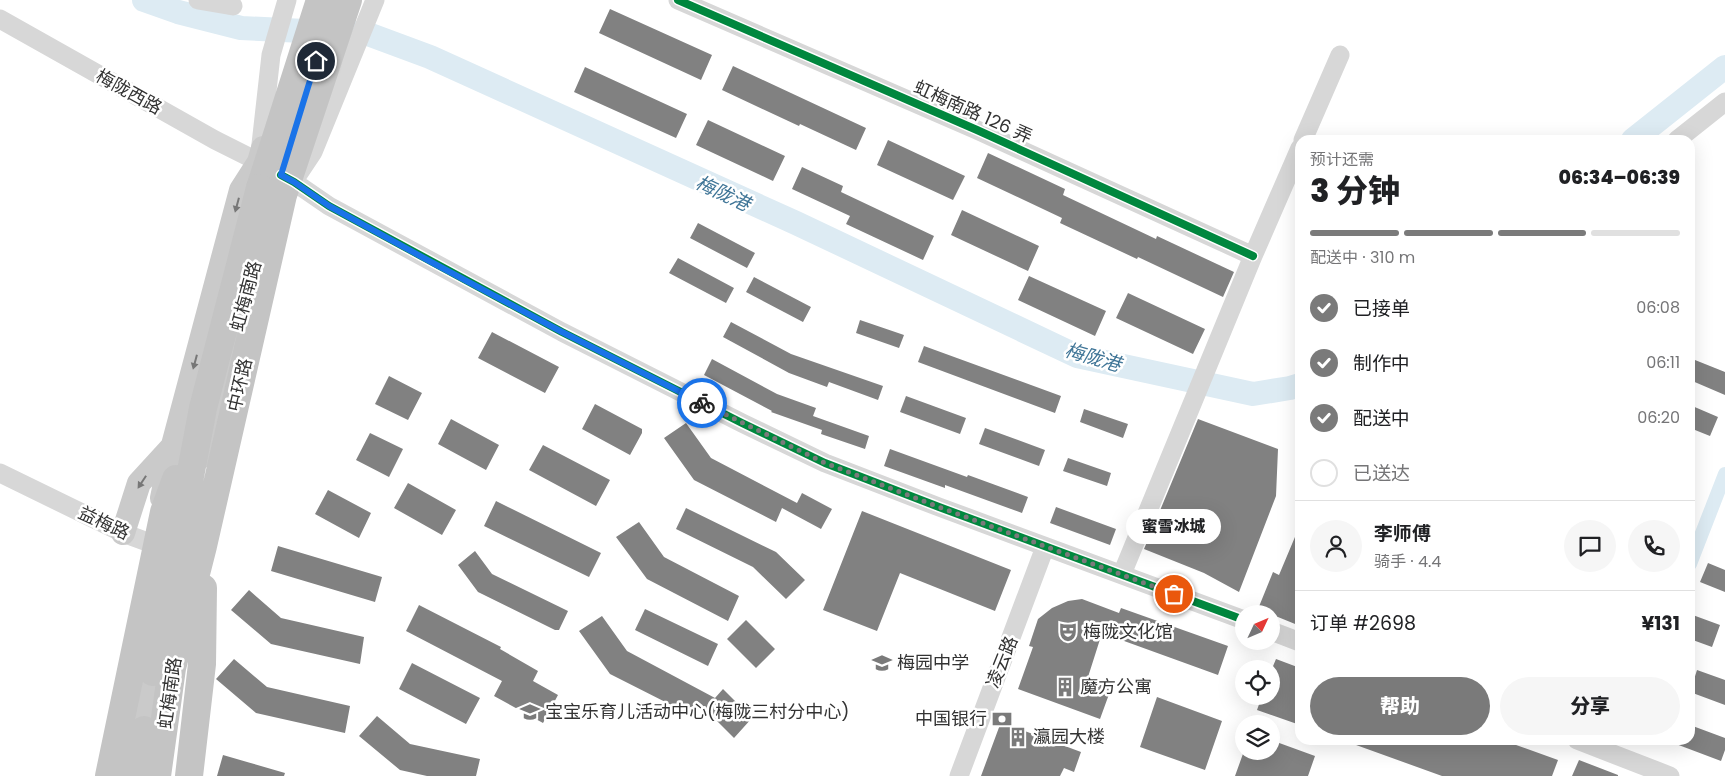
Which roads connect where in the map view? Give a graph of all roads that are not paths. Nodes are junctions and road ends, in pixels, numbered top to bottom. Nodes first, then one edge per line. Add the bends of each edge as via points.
1 (198, 0) edge
2 (308, 0) edge
3 (320, 0) edge
4 (334, 0) edge
5 (348, 0) edge
6 (376, 0) edge
7 (678, 0) edge
8 (233, 6) dead end
9 (286, 6) edge
10 (0, 19) edge
11 (1340, 55) dead end
12 (1725, 102) edge
13 (1306, 135) edge
14 (1683, 135) edge
15 (1295, 159) edge
16 (259, 162) junction
17 (287, 178) junction
18 (1253, 256) junction
19 (232, 300) junction
20 (263, 300) junction
21 (237, 328) junction
22 (202, 338) junction
23 (203, 408) junction
24 (173, 445) junction
25 (0, 473) edge
26 (123, 533) junction
27 (1045, 547) junction
28 (185, 556) junction
29 (1122, 574) junction
30 (1235, 617) edge
31 (1280, 634) edge
32 (142, 639) junction
33 (1295, 640) edge
34 (149, 684) junction
35 (1590, 745) edge
36 (109, 776) edge
37 (118, 776) edge
38 (133, 776) edge
39 (137, 776) edge
40 (158, 776) edge
41 (187, 776) edge
42 (959, 776) edge
43 (1670, 776) edge

1 - 8 street
2 - 16 main road, 虹梅南路
3 - 23 highway, 中环路, bridge via 260,188
4 - 17 main road, 虹梅南路
5 - 28 highway, 中环路, bridge via 284,195
6 - 17 street via 313,152
7 - 18 street, 虹梅南路 126 弄
9 - 16 street via 271,55
10 - 16 street, 梅陇西路
11 - 13 street
12 - 14 street
15 - 18 street
16 - 19 main road, 虹梅南路 via 258,193
16 -> 22 main road, 虹梅南路 via 241,190
17 - 20 main road, 虹梅南路
17 - 21 main road, 虹梅南路
17 - 27 street via 329,206 433,263 742,423 825,463
18 - 29 street
19 - 22 main road
19 - 28 main road, 虹梅南路
20 - 21 main road
20 - 28 main road, 虹梅南路 via 250,355
21 - 28 main road, 虹梅南路
22 -> 24 main road, 虹梅南路
23 - 36 highway, bridge via 164,512
23 - 39 highway, 中环路, bridge
24 -> 26 main road via 139,484
24 - 28 main road, 虹梅南路
25 - 26 street, 益梅路
26 - 28 street, 益梅路
27 - 29 street
27 - 42 street, 凌云路
28 - 32 main road, 虹梅南路
28 - 34 main road, 虹梅南路
28 - 40 highway, 中环路, bridge
28 - 41 highway, bridge via 202,664
29 - 30 street
31 - 33 street
32 - 34 main road
32 - 37 main road, 虹梅南路
34 - 38 main road, 虹梅南路
35 - 43 street

